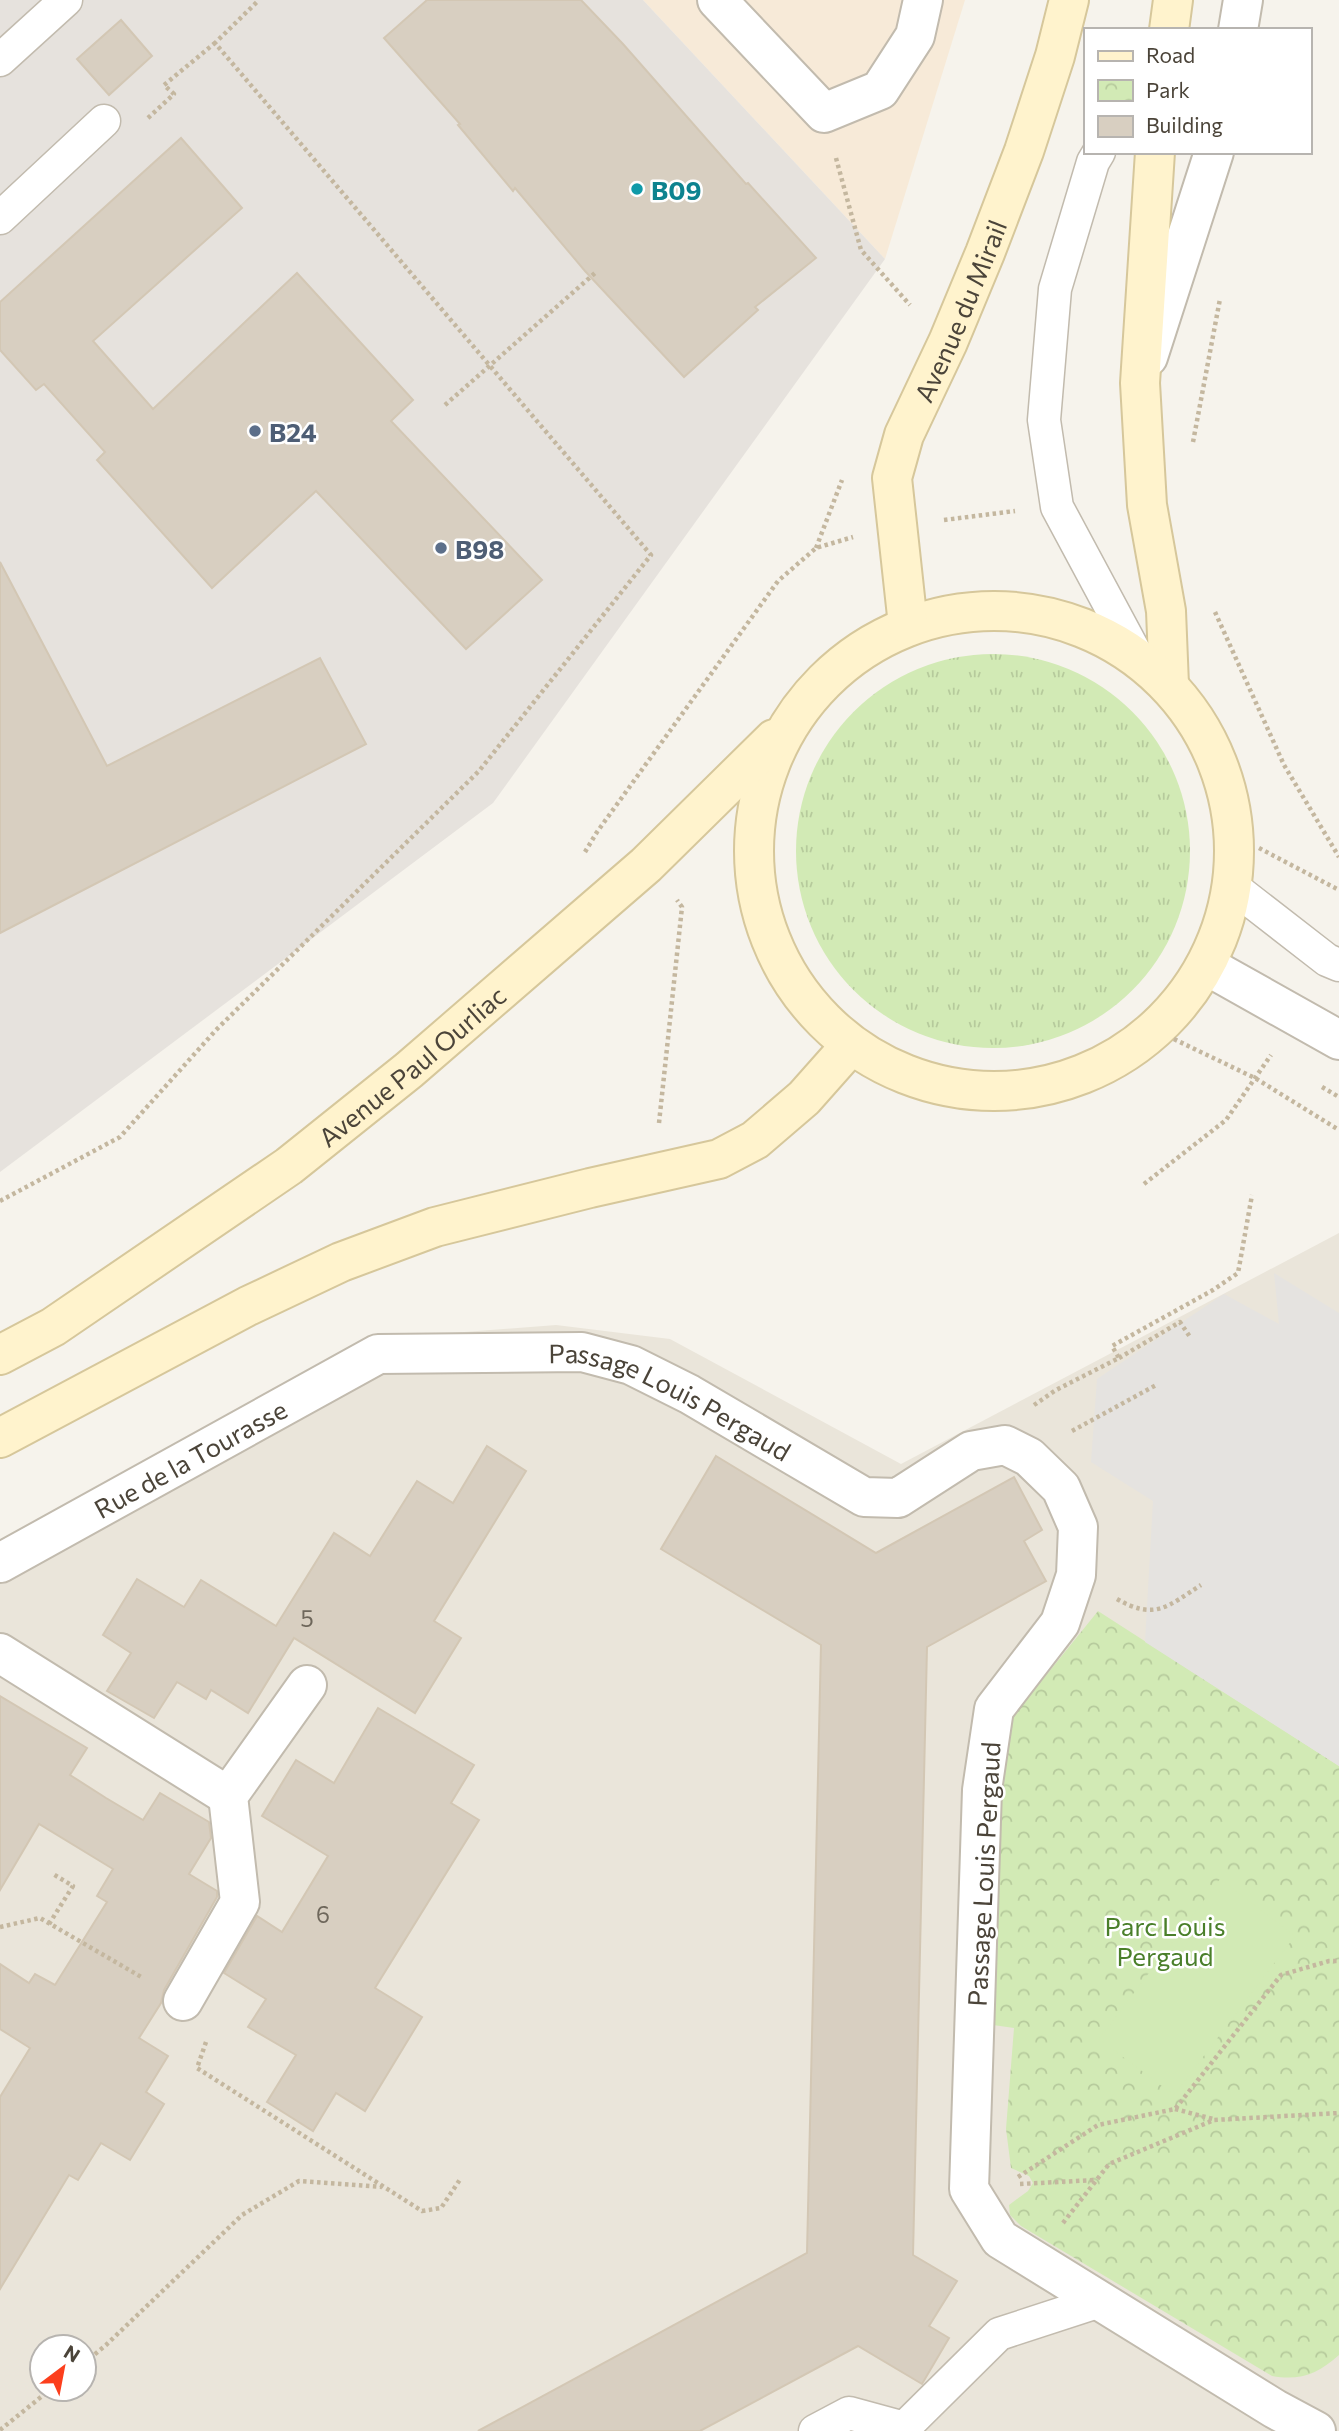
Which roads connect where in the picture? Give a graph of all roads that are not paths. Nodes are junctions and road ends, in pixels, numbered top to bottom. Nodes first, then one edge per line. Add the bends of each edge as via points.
1 (66, 0) edge
2 (718, 0) edge
3 (923, 0) edge
4 (1069, 0) edge
5 (1173, 0) edge
6 (1243, 0) edge
7 (1169, 28) edge
8 (1238, 28) edge
9 (0, 60) edge
10 (104, 121) dead end
11 (1098, 154) edge
12 (1155, 154) edge
13 (1213, 154) edge
14 (0, 218) edge
15 (1140, 383) junction
16 (908, 625) junction
17 (1137, 656) junction
18 (1169, 685) junction
19 (785, 728) junction
20 (1233, 887) junction
21 (1339, 965) edge
22 (1209, 967) junction
23 (1339, 1040) edge
24 (851, 1045) junction
25 (0, 1354) edge
26 (378, 1354) joint
27 (0, 1438) edge
28 (0, 1563) edge
29 (0, 1653) edge
30 (307, 1685) dead end
31 (228, 1796) junction
32 (183, 2001) road end
33 (1100, 2301) junction
34 (1339, 2409) edge
35 (815, 2431) edge
36 (1317, 2431) edge

1 - 9 lane
2 - 3 street via 824,113 880,90 915,36
4 - 16 main road, Avenue du Mirail via 1055,56 1000,215 904,435 892,478
5 - 7 main road
6 - 8 street
10 - 14 lane
11 - 17 lane via 1055,289 1044,420 1058,507
12 - 15 main road
13 - 15 street
15 - 18 main road via 1147,505 1166,611
16 - 17 main road via 964,611 1018,611 1060,619 1100,634
16 - 19 main road via 828,675
17 - 18 main road
18 - 20 main road via 1203,730 1225,780 1235,836
19 - 24 main road via 766,769 755,812 752,859 761,912 780,962 811,1007
19 - 25 main road, Avenue Paul Ourliac via 646,865 409,1070 289,1166 53,1327
20 - 21 lane
20 - 22 main road
22 - 23 street
22 - 24 main road via 1155,1030 1112,1062 1062,1082 1009,1091 953,1088 900,1072
24 - 27 main road via 794,1107 755,1140 719,1159 435,1227 341,1262 248,1306
26 - 28 street, Rue de la Tourasse
26 - 33 street, Passage Louis Pergaud via 582,1352 631,1364 864,1497 898,1498 971,1451 1005,1445 1029,1457 1061,1488 1077,1527 1076,1575 1060,1623 994,1709 982,1790 969,2189 992,2194 1000,2239
29 - 31 street
30 - 31 street
31 - 32 street via 240,1902
33 - 35 lane via 999,2334 904,2428 849,2413
33 - 36 street, Passage Louis Pergaud
34 - 36 street

